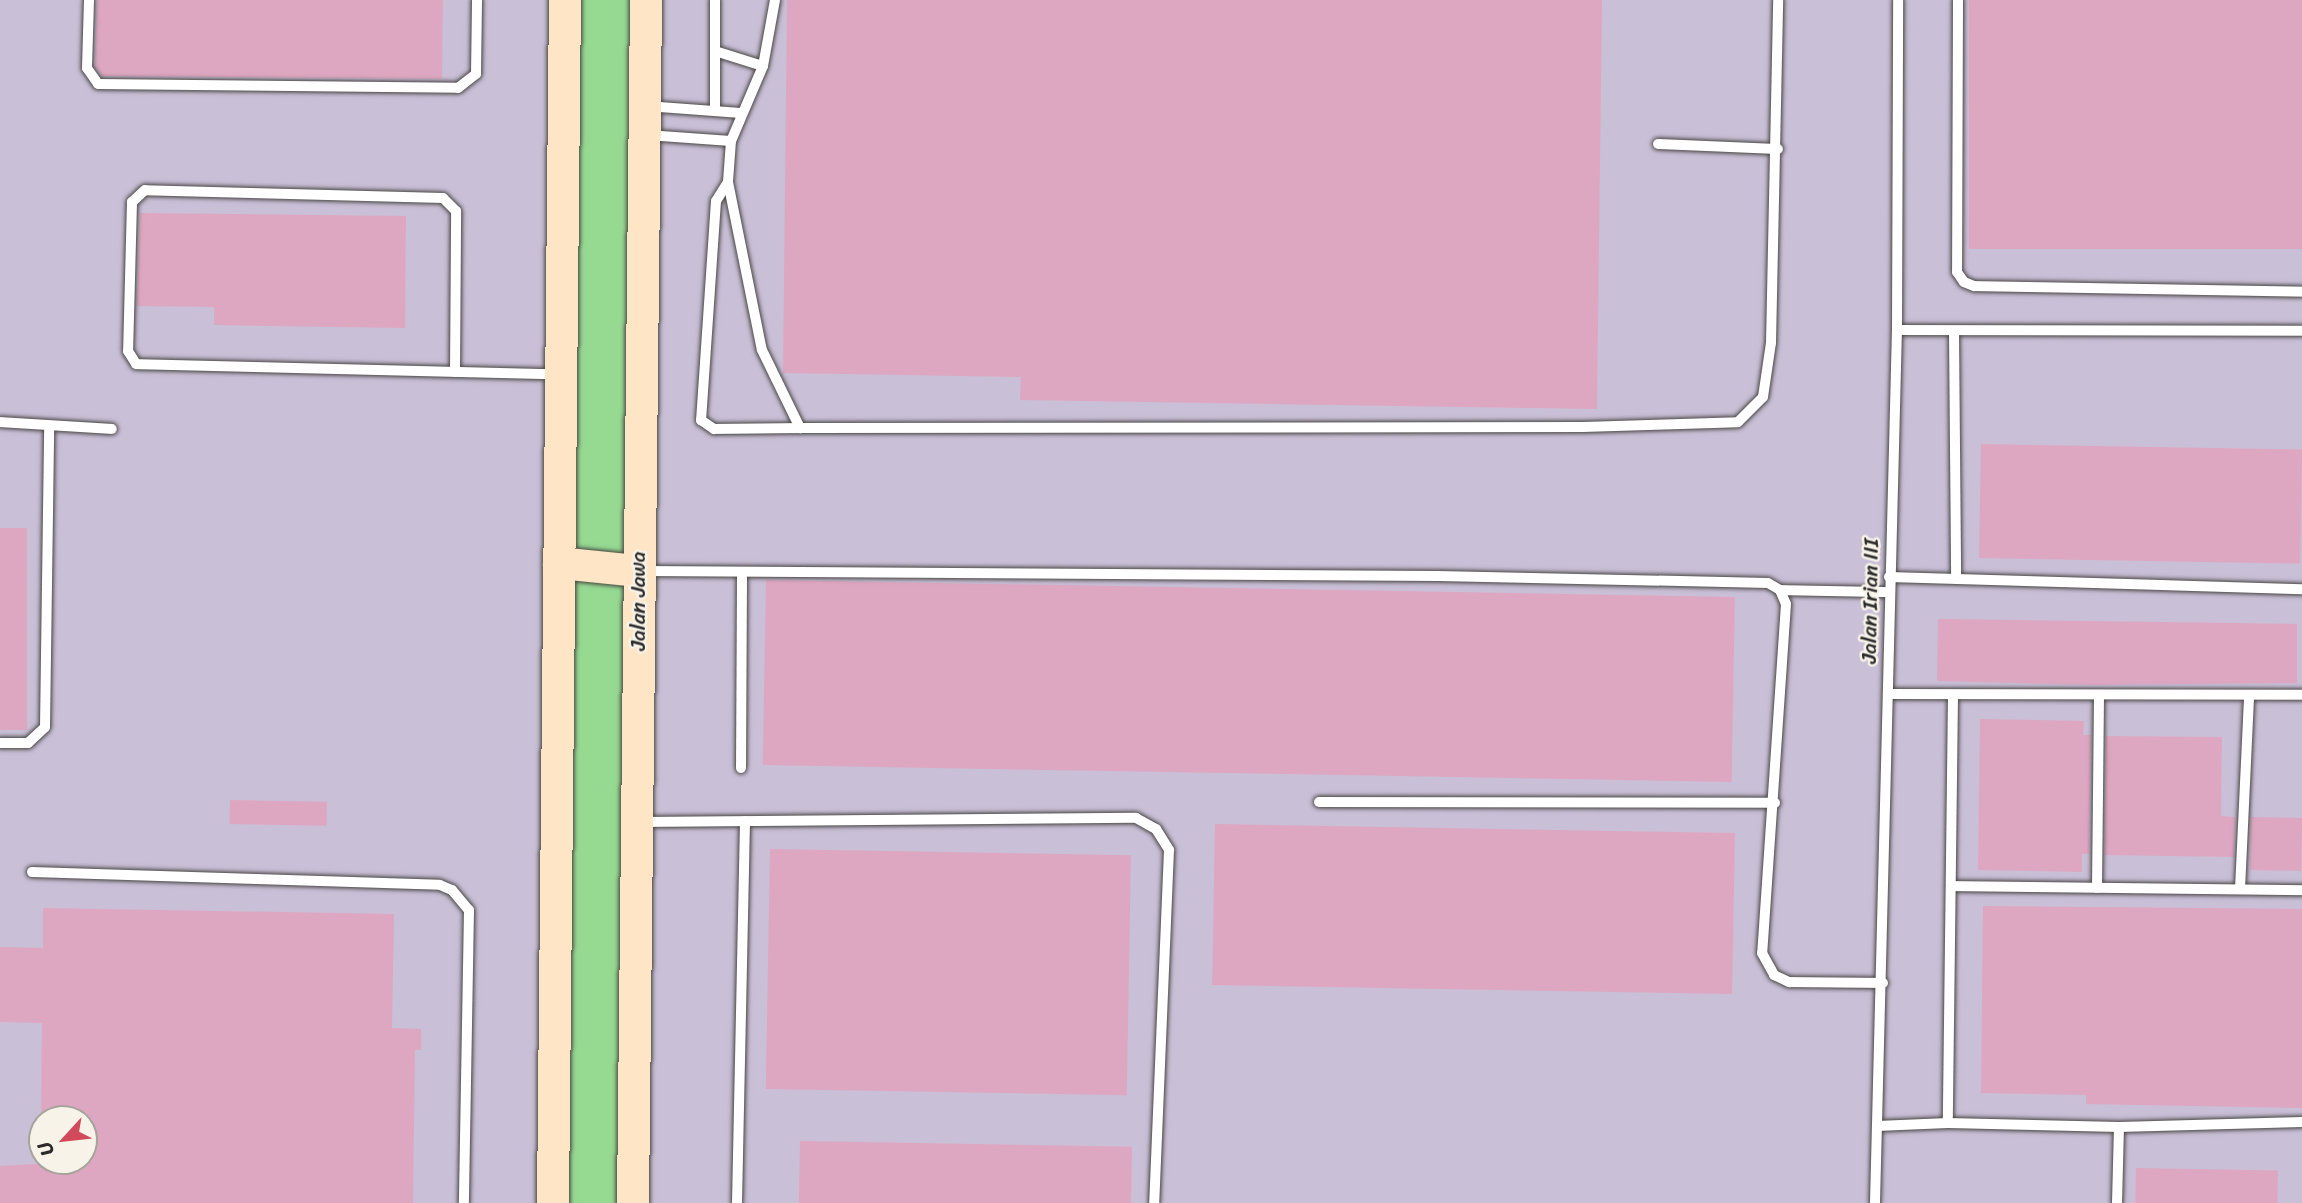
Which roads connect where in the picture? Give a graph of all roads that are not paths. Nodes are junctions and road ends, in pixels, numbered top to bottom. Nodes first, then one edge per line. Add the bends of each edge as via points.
1 (89, 0) edge
2 (477, 0) edge
3 (565, 0) edge
4 (646, 0) edge
5 (715, 0) edge
6 (775, 0) edge
7 (1778, 0) edge
8 (1898, 0) edge
9 (1958, 0) edge
10 (715, 51) junction
11 (763, 66) junction
12 (715, 109) junction
13 (741, 113) junction
14 (644, 120) junction
15 (731, 141) junction
16 (1658, 145) dead end
17 (1778, 149) junction
18 (728, 182) junction
19 (2302, 292) edge
20 (1897, 330) junction
21 (2302, 331) edge
22 (1954, 332) junction
23 (455, 372) junction
24 (560, 374) junction
25 (0, 422) edge
26 (49, 426) junction
27 (800, 428) junction
28 (112, 429) dead end
29 (559, 563) junction
30 (638, 571) junction
31 (742, 572) junction
32 (1889, 576) junction
33 (1956, 579) junction
34 (2302, 589) edge
35 (1780, 590) junction
36 (1889, 592) junction
37 (1889, 694) junction
38 (1953, 695) junction
39 (2099, 695) junction
40 (2249, 695) junction
41 (2302, 695) edge
42 (0, 743) edge
43 (741, 768) dead end
44 (1318, 802) dead end
45 (1775, 803) junction
46 (745, 821) junction
47 (637, 822) junction
48 (32, 872) dead end
49 (1951, 886) junction
50 (2097, 888) junction
51 (2240, 889) junction
52 (2302, 890) edge
53 (1884, 983) junction
54 (2302, 1122) edge
55 (1948, 1123) junction
56 (1877, 1126) junction
57 (2119, 1127) junction
58 (464, 1203) edge
59 (553, 1203) edge
60 (633, 1203) edge
61 (737, 1203) edge
62 (1154, 1203) edge
63 (1875, 1203) edge
64 (2117, 1203) edge

1 - 2 lane via 87,68 98,84 458,88 476,74
3 - 24 street
4 - 14 street, Jalan Jawa
5 - 10 lane
6 - 11 lane
7 - 17 lane
8 - 20 lane, Jalan Irian III
9 - 19 lane via 1957,272 1964,282 1974,286
10 - 11 lane
10 - 12 lane
11 - 13 lane
12 - 13 lane
12 - 14 lane
13 - 15 lane
14 - 15 lane
14 - 30 street, Jalan Jawa
15 - 18 lane
16 - 17 lane
17 - 27 lane via 1769,356 1763,397 1738,422 1583,427
18 - 27 lane via 762,350
18 - 27 lane via 716,201 702,420 714,429
20 - 22 lane
20 - 32 lane, Jalan Irian III
21 - 22 lane
22 - 33 lane
23 - 23 lane via 136,364 128,351 132,202 145,190 443,198 456,211
23 - 24 lane
24 - 29 street
25 - 26 lane
26 - 28 lane
26 - 42 lane via 45,727 28,743
29 - 30 street
29 - 59 street
30 - 31 lane
30 - 47 street, Jalan Jawa
31 - 35 lane via 1438,576 1768,583
31 - 43 lane
32 - 33 lane
32 - 36 lane, Jalan Irian III
33 - 34 lane
35 - 36 lane
35 - 45 lane via 1786,604
36 - 37 lane, Jalan Irian III
37 - 38 lane
37 - 53 lane, Jalan Irian III
38 - 39 lane
38 - 49 lane
39 - 40 lane
39 - 50 lane
40 - 41 lane
40 - 51 lane
44 - 45 lane
45 - 53 lane via 1762,954 1766,966 1789,982
46 - 47 lane
46 - 61 lane
46 - 62 lane via 1136,818 1156,829 1169,850
47 - 60 street, Jalan Jawa
48 - 58 lane via 440,885 452,890 469,910
49 - 50 lane
49 - 55 lane
50 - 51 lane
51 - 52 lane
53 - 56 lane, Jalan Irian III
54 - 57 lane
55 - 56 lane
55 - 57 lane
56 - 63 lane, Jalan Irian III
57 - 64 lane

